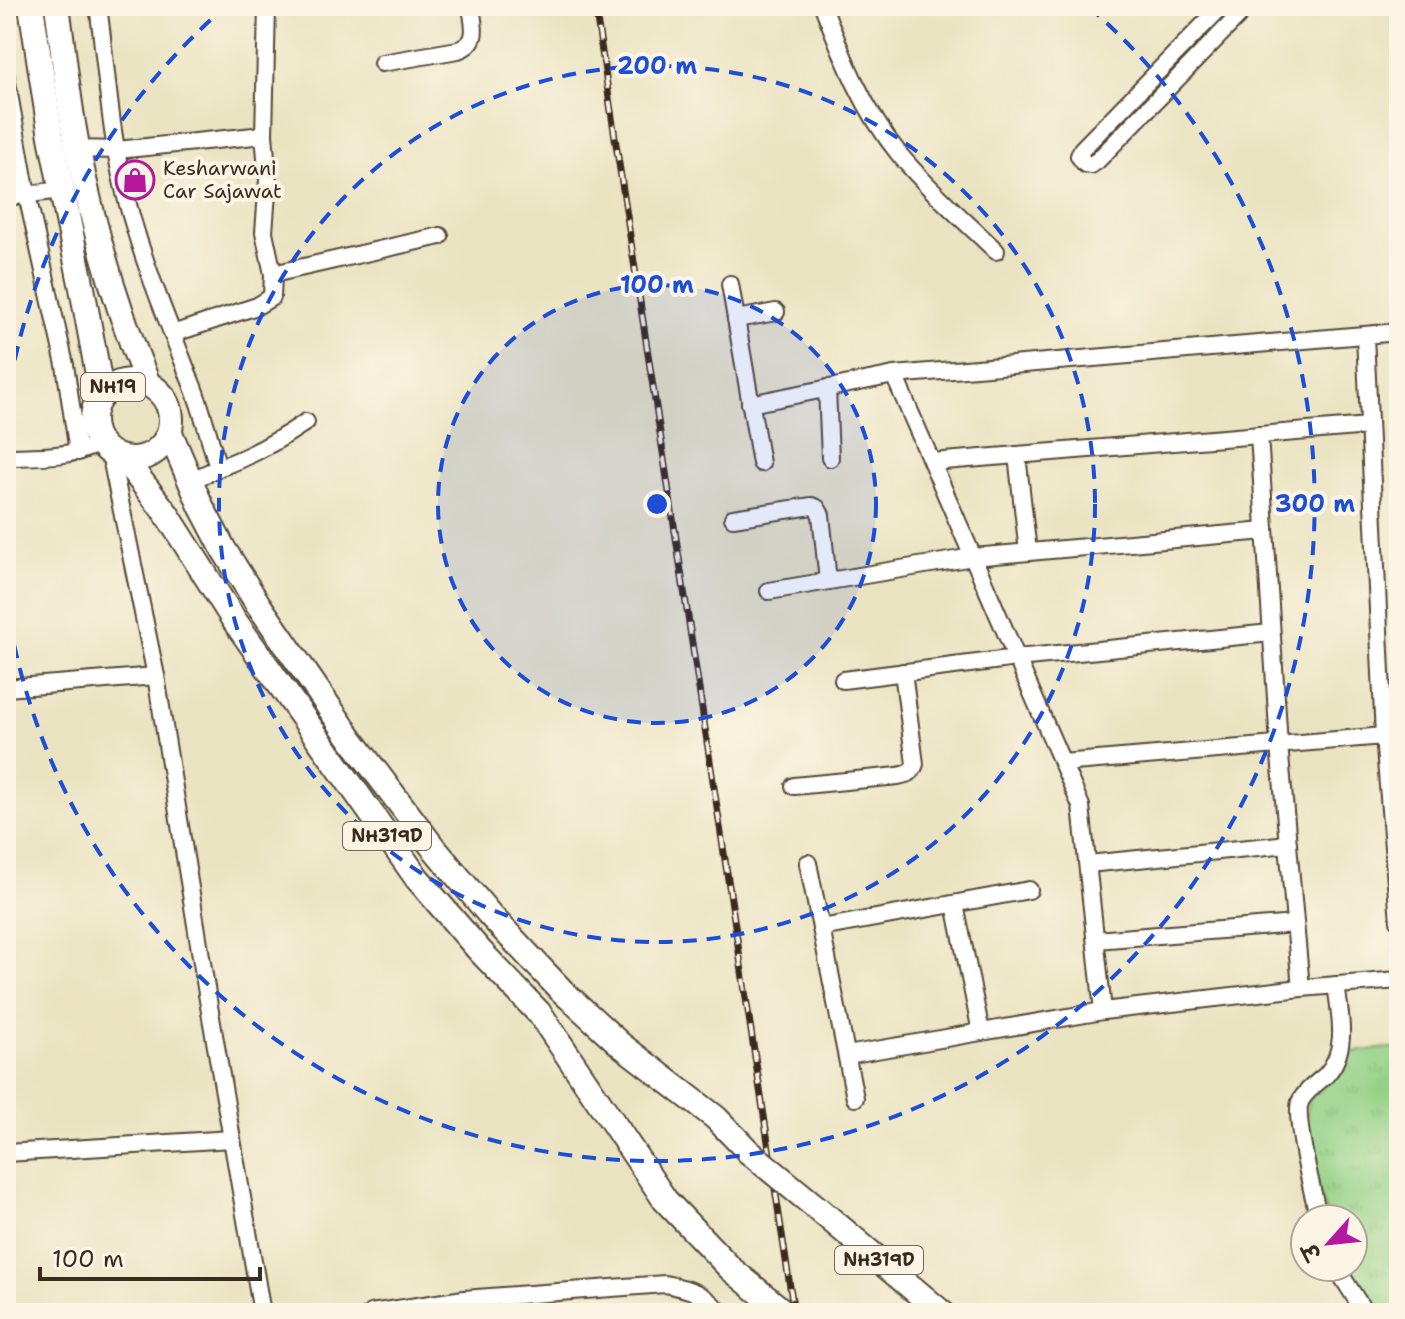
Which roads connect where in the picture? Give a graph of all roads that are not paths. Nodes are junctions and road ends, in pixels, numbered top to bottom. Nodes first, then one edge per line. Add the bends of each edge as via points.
1 (31, 6) edge
2 (57, 6) edge
3 (98, 6) edge
4 (267, 6) edge
5 (471, 6) edge
6 (824, 6) edge
7 (1222, 6) edge
8 (1248, 6) edge
9 (382, 63) dead end
10 (6, 77) edge
11 (264, 135) junction
12 (77, 149) junction
13 (117, 150) junction
14 (61, 190) junction
15 (27, 195) junction
16 (6, 197) edge
17 (440, 236) dead end
18 (996, 251) dead end
19 (273, 274) junction
20 (730, 284) dead end
21 (776, 312) dead end
22 (736, 319) junction
23 (1399, 332) edge
24 (172, 334) junction
25 (1365, 336) junction
26 (894, 375) junction
27 (148, 384) junction
28 (827, 388) junction
29 (102, 396) junction
30 (750, 404) junction
31 (306, 422) dead end
32 (1369, 426) junction
33 (170, 433) junction
34 (1259, 435) junction
35 (103, 452) junction
36 (1017, 455) junction
37 (6, 457) edge
38 (830, 458) dead end
39 (932, 462) junction
40 (761, 463) dead end
41 (218, 468) junction
42 (190, 481) junction
43 (733, 518) dead end
44 (1265, 531) junction
45 (1028, 552) junction
46 (973, 557) junction
47 (828, 581) junction
48 (769, 591) dead end
49 (1271, 633) junction
50 (1017, 658) junction
51 (903, 672) junction
52 (156, 676) junction
53 (843, 680) dead end
54 (6, 688) edge
55 (1392, 736) edge
56 (1279, 745) junction
57 (1062, 763) junction
58 (794, 786) dead end
59 (1288, 844) junction
60 (808, 863) dead end
61 (1088, 864) junction
62 (1029, 890) dead end
63 (955, 904) junction
64 (1399, 921) edge
65 (1295, 924) junction
66 (821, 928) junction
67 (1096, 940) junction
68 (1399, 980) edge
69 (1336, 985) junction
70 (1301, 988) junction
71 (1103, 1011) junction
72 (981, 1032) junction
73 (847, 1055) junction
74 (855, 1098) dead end
75 (232, 1139) junction
76 (6, 1153) edge
77 (1315, 1203) edge
78 (1346, 1283) edge
79 (262, 1313) edge
80 (371, 1313) edge
81 (721, 1313) edge
82 (785, 1313) edge
83 (942, 1313) edge
84 (1365, 1313) edge

1 - 14 highway
2 - 12 highway
3 - 13 street
4 - 11 street
5 - 9 street via 474,32 467,47
6 - 18 street via 860,93 898,152
7 - 8 street via 1082,149 1082,161 1097,161
10 - 15 street
11 - 13 street
11 - 19 street via 264,232
12 - 13 street
12 - 27 highway via 106,266
13 - 24 street via 126,199
14 - 15 street
14 - 29 highway
15 - 16 street
15 - 35 street via 65,365
17 - 19 street
19 - 24 street via 272,297 266,302
20 - 22 street
21 - 22 street
22 - 30 street
23 - 25 street
24 - 41 street
25 - 26 street
25 - 32 street
26 - 28 street
26 - 39 street
27 - 29 highway, NH19 via 120,383
27 - 33 highway, NH19 via 168,404
28 - 30 street
28 - 38 street
29 - 35 highway, NH19 via 93,415
30 - 40 street
31 - 41 street via 246,458
32 - 34 street
32 - 55 street
33 - 35 highway via 163,446 138,460
33 - 42 highway, NH319D
34 - 36 street
34 - 44 street
35 - 37 street
35 - 52 street
35 - 82 highway, NH319D via 166,513 234,620 417,878 540,1014 665,1200 731,1269
36 - 39 street
36 - 45 street
39 - 46 street
41 - 42 street
42 - 83 highway, NH319D, bridge via 237,571 351,739 490,915 621,1045 716,1118 749,1152
43 - 47 street via 819,509
44 - 45 street
44 - 49 street
45 - 46 street
46 - 47 street
46 - 50 street
47 - 48 street
49 - 50 street
49 - 56 street
50 - 51 street
50 - 57 street
51 - 53 street
51 - 58 street via 915,764 910,772
52 - 54 street
52 - 75 street
55 - 56 street
55 - 64 street
56 - 57 street
56 - 59 street
57 - 61 street via 1081,806
59 - 61 street
59 - 65 street
60 - 66 street
61 - 67 street
62 - 63 street
63 - 66 street
63 - 72 street
65 - 67 street
65 - 70 street
66 - 73 street
67 - 71 street
68 - 69 street
69 - 70 street
69 - 77 street via 1340,1052 1301,1100 1298,1114
70 - 71 street
71 - 72 street
72 - 73 street
73 - 74 street
75 - 76 street
75 - 79 street
78 - 84 street
80 - 81 street via 464,1299 665,1284 689,1288

